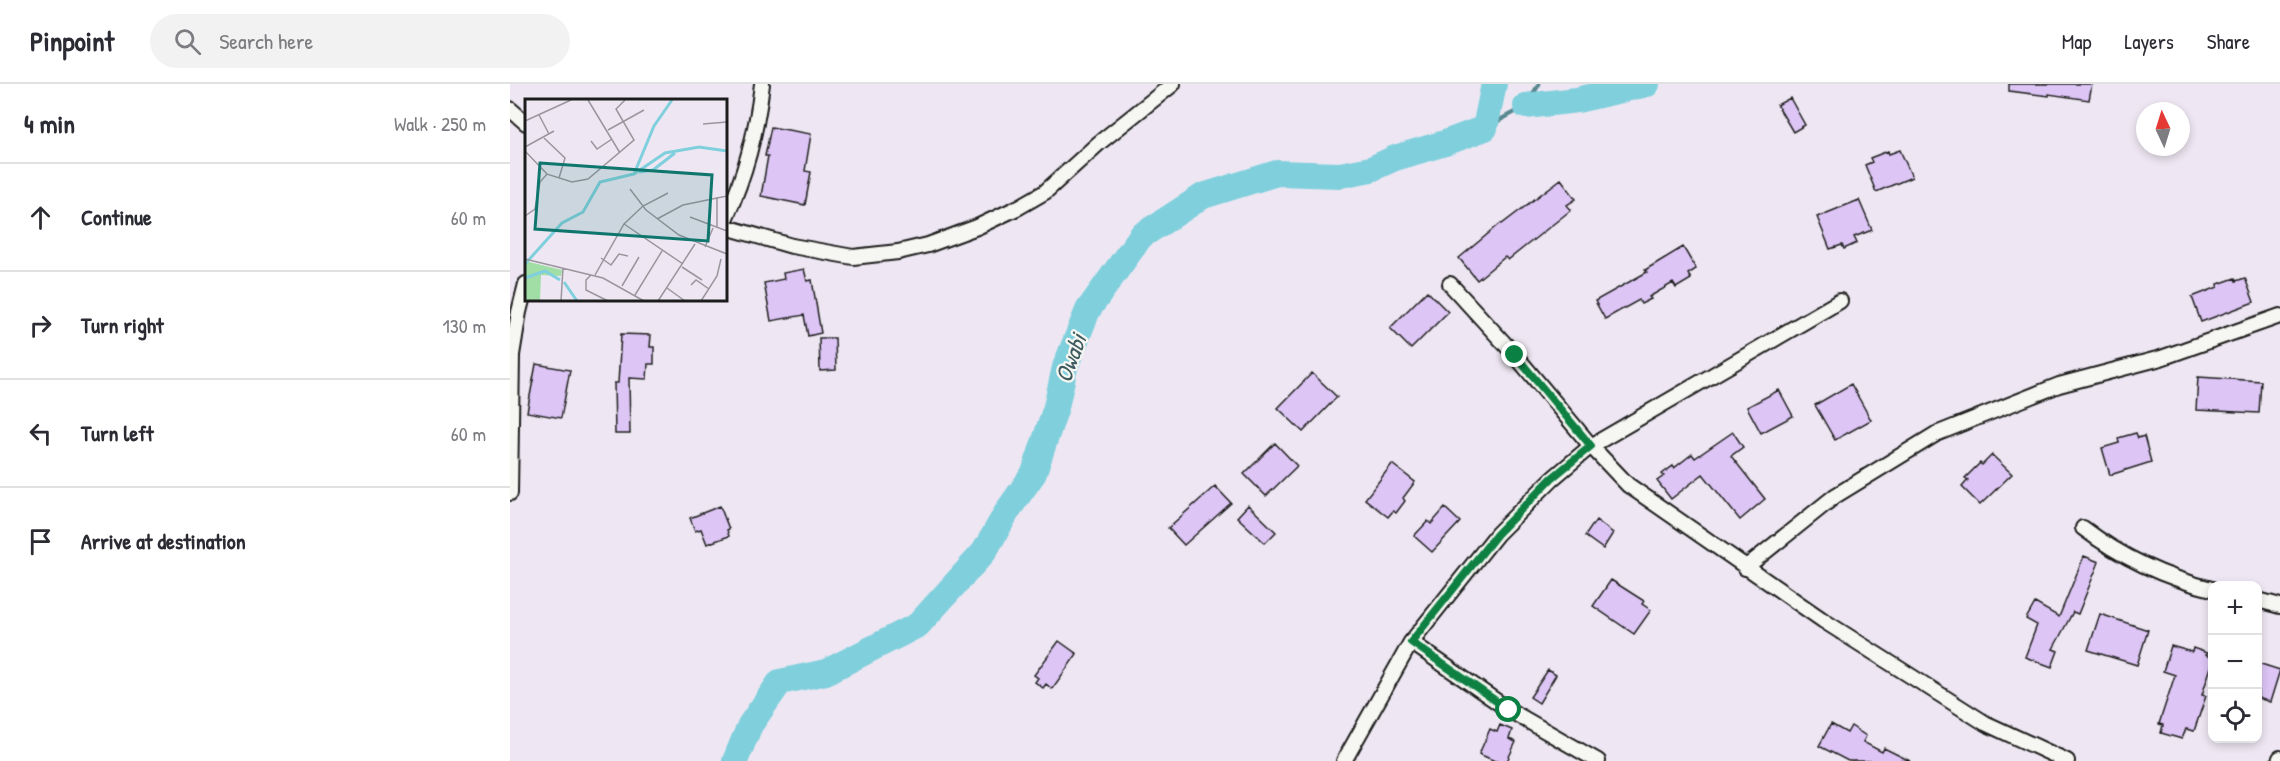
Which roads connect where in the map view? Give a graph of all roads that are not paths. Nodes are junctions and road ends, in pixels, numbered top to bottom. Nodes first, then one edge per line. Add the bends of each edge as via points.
1 (762, 84) edge
2 (1173, 84) edge
3 (510, 109) edge
4 (525, 122) edge
5 (728, 214) edge
6 (728, 227) edge
7 (1450, 284) dead end
8 (525, 288) edge
9 (1840, 301) dead end
10 (2280, 316) edge
11 (511, 354) edge
12 (1591, 446) junction
13 (510, 482) edge
14 (510, 492) edge
15 (2083, 528) dead end
16 (1745, 568) junction
17 (2208, 588) edge
18 (2262, 601) edge
19 (2280, 606) edge
20 (1411, 642) junction
21 (1344, 761) edge
22 (1598, 761) edge
23 (2067, 761) edge

1 - 5 street via 753,136
2 - 6 street via 1045,192 978,227 928,246 853,257 792,246
3 - 4 street
7 - 12 street
8 - 11 street
9 - 12 street
10 - 16 street via 2161,358 2059,385 1936,434 1835,496
11 - 13 street
12 - 16 street via 1628,485
12 - 20 street via 1552,478 1497,534
13 - 14 street
15 - 17 street via 2106,546 2145,566
16 - 23 street via 1985,723
18 - 19 street
20 - 21 street
20 - 22 street via 1509,710

